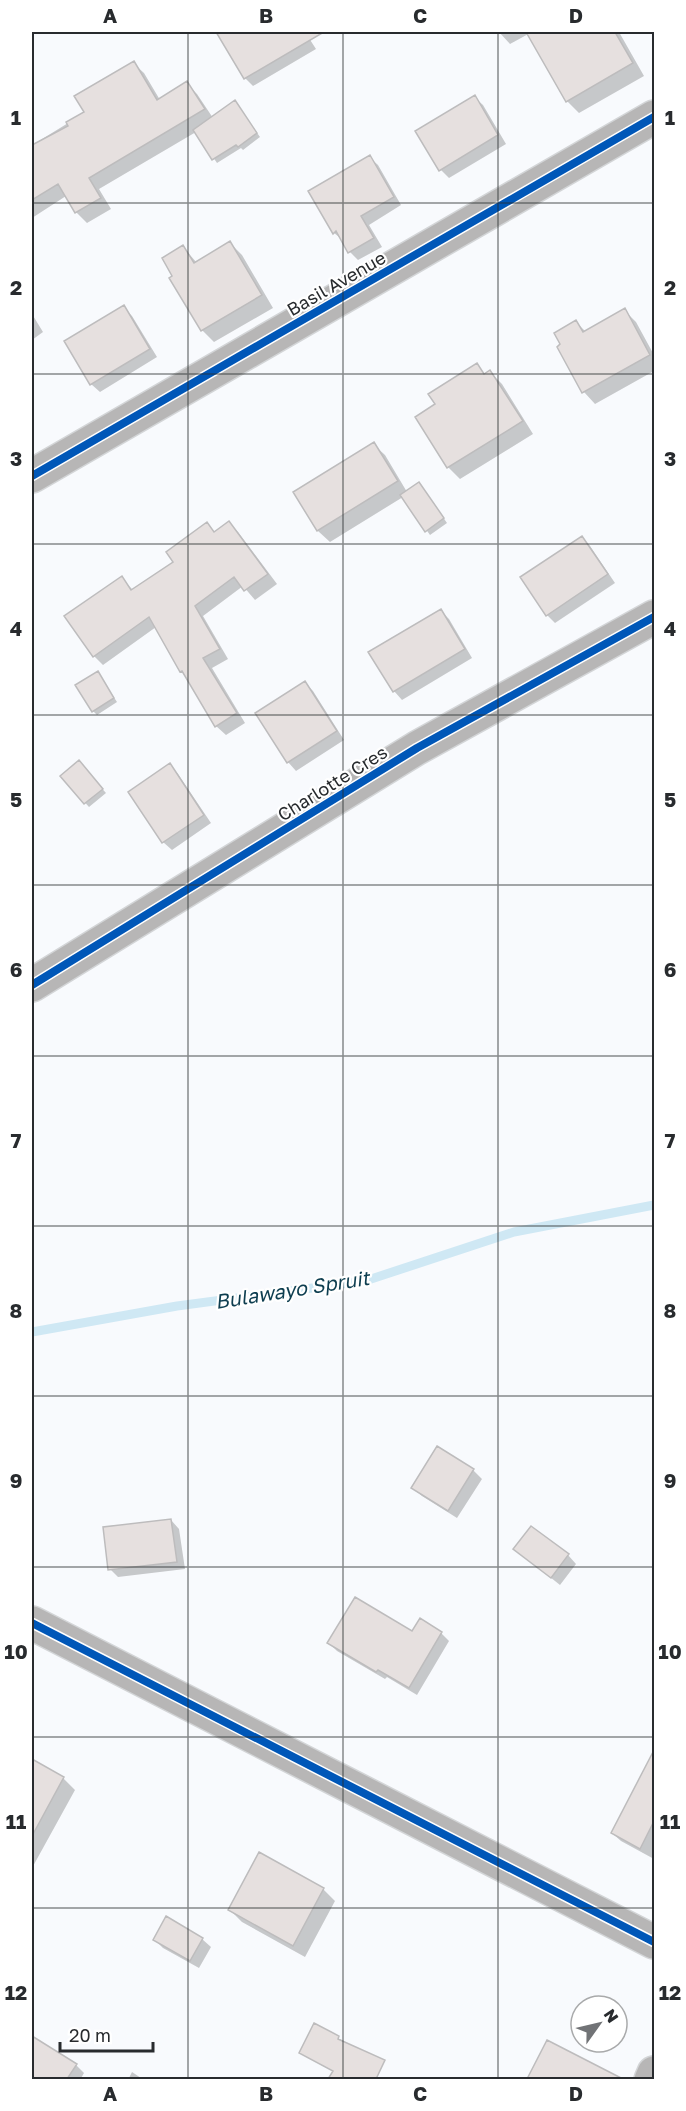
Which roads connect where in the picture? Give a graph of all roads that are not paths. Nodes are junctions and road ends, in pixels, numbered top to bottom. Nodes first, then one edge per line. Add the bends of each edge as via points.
1 (654, 117) edge
2 (32, 476) edge
3 (654, 617) edge
4 (32, 985) edge
5 (32, 1623) edge
6 (654, 1942) edge
7 (654, 2073) edge
8 (651, 2079) edge

1 - 2 street, Basil Avenue
3 - 4 street, Charlotte Cres via 417,748
5 - 6 street
7 - 8 street

